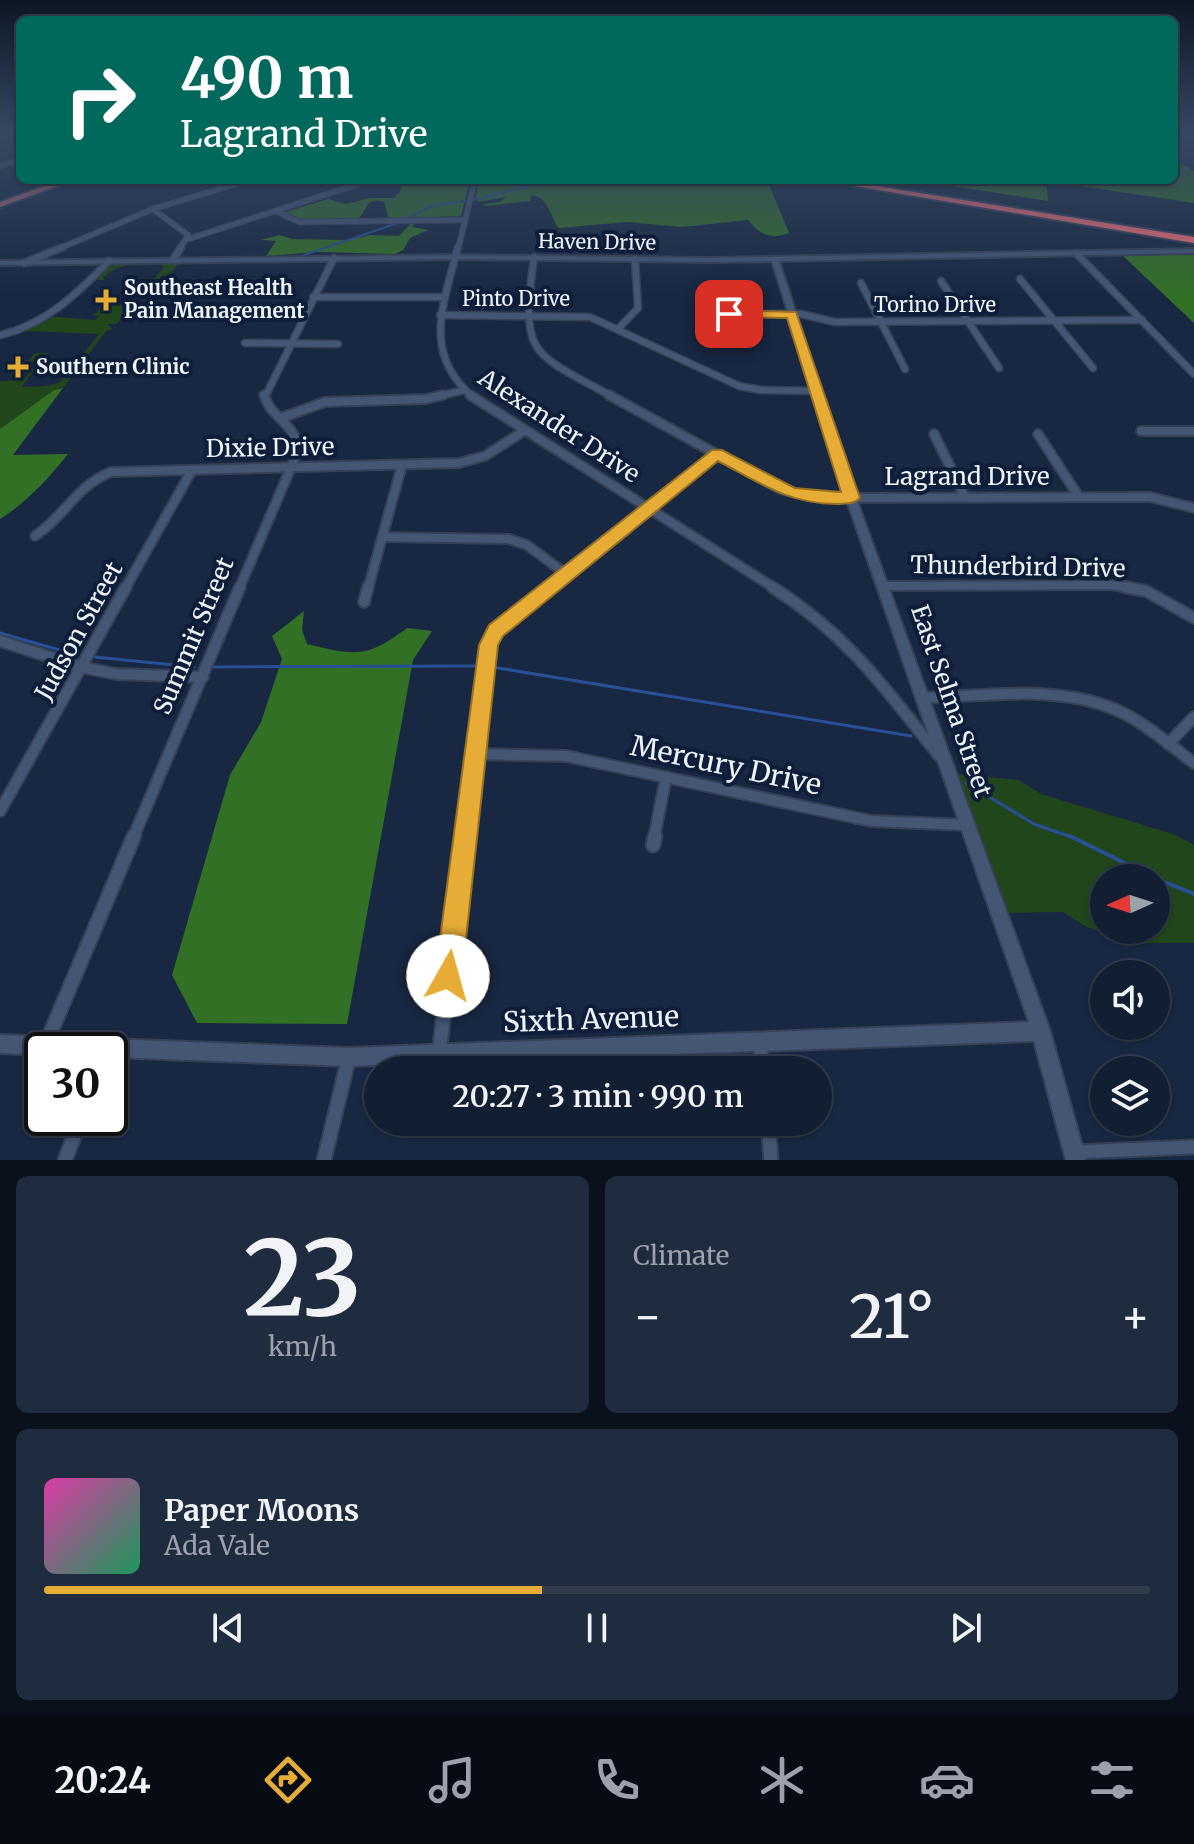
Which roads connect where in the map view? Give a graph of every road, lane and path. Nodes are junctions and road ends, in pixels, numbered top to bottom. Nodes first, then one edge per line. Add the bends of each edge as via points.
1 (44, 187) edge
2 (225, 187) edge
3 (349, 187) edge
4 (473, 187) edge
5 (890, 187) edge
6 (0, 202) edge
7 (153, 209) junction
8 (276, 211) junction
9 (1054, 214) junction
10 (464, 220) junction
11 (188, 239) junction
12 (1193, 245) edge
13 (1076, 253) junction
14 (455, 257) junction
15 (534, 257) junction
16 (334, 258) junction
17 (635, 259) junction
18 (775, 259) junction
19 (173, 260) junction
20 (109, 261) junction
21 (91, 262) junction
22 (0, 263) edge
23 (24, 263) junction
24 (93, 278) junction
25 (1020, 279) dead end
26 (941, 281) dead end
27 (861, 283) dead end
28 (313, 297) junction
29 (445, 297) junction
30 (729, 314) dead end
31 (792, 314) junction
32 (440, 315) junction
33 (528, 315) junction
34 (1142, 320) junction
35 (968, 321) junction
36 (1055, 321) junction
37 (881, 322) junction
38 (619, 328) junction
39 (0, 335) edge
40 (245, 343) dead end
41 (289, 343) junction
42 (338, 344) dead end
43 (999, 368) dead end
44 (1093, 368) dead end
45 (905, 369) dead end
46 (1194, 374) edge
47 (465, 390) junction
48 (815, 391) junction
49 (281, 418) junction
50 (524, 431) junction
51 (1141, 431) dead end
52 (1194, 431) edge
53 (934, 434) dead end
54 (1038, 434) dead end
55 (717, 454) junction
56 (402, 465) junction
57 (291, 468) junction
58 (192, 470) junction
59 (965, 497) junction
60 (1079, 497) junction
61 (851, 498) junction
62 (1194, 508) edge
63 (649, 509) junction
64 (35, 536) dead end
65 (382, 537) junction
66 (566, 574) junction
67 (883, 586) junction
68 (364, 602) dead end
69 (1194, 618) edge
70 (0, 641) edge
71 (81, 667) junction
72 (203, 677) junction
73 (921, 698) junction
74 (1194, 717) edge
75 (1168, 744) junction
76 (475, 754) junction
77 (943, 761) junction
78 (1194, 763) edge
79 (666, 777) junction
80 (0, 811) edge
81 (967, 825) junction
82 (653, 845) dead end
83 (1041, 1031) junction
84 (51, 1032) edge
85 (760, 1040) junction
86 (0, 1044) edge
87 (24, 1045) edge
88 (128, 1051) edge
89 (439, 1053) junction
90 (762, 1056) edge
91 (349, 1057) junction
92 (74, 1136) edge
93 (769, 1136) edge
94 (1194, 1147) edge
95 (1075, 1156) edge
96 (65, 1160) edge
97 (324, 1160) edge
98 (771, 1160) edge

1 - 6 main road
2 - 7 street
3 - 8 street
4 - 10 street, Alexander Drive
5 - 9 highway
7 - 11 street
7 - 23 street
8 - 10 street via 299,222
8 - 11 street
9 - 12 highway
9 - 12 highway via 1179,237
10 - 14 street, Alexander Drive
11 - 19 street
12 - 13 street, Haven Drive
13 - 18 street, Haven Drive
13 - 34 street
14 - 15 street, Haven Drive
14 - 16 street, Haven Drive
14 - 29 street, Alexander Drive
15 - 17 street, Haven Drive
15 - 33 street, Lagrand Drive
16 - 19 street, Haven Drive
16 - 28 street, Summit Street
17 - 18 street, Haven Drive
17 - 38 street via 639,305
18 - 31 street, East Selma Street
19 - 20 street, Haven Drive
20 - 21 street, Haven Drive
20 - 24 street
21 - 23 street, Haven Drive
21 - 24 street
22 - 23 street, Haven Drive
24 - 39 street via 30,326
25 - 36 street
26 - 35 street
27 - 37 street
28 - 29 street
28 - 41 street, Summit Street
29 - 32 street, Alexander Drive
30 - 31 street, Torino Drive
31 - 37 street, Torino Drive via 835,322
31 - 48 street, East Selma Street
32 - 33 street, Pinto Drive
32 - 47 street, Alexander Drive via 441,350
33 - 38 street, Pinto Drive via 585,316
33 - 55 street, Lagrand Drive via 529,340 548,360
34 - 36 street, Torino Drive
34 - 46 street
35 - 36 street, Torino Drive
35 - 37 street, Torino Drive
35 - 43 street
36 - 44 street
37 - 45 street
38 - 48 street, Pinto Drive via 739,386
40 - 41 street
41 - 42 street
41 - 49 street, Summit Street via 264,394
47 - 49 street via 426,399 325,402
47 - 50 street, Alexander Drive
48 - 61 street, East Selma Street
49 - 57 street, Summit Street via 299,441
50 - 56 street, Dixie Drive via 470,461
50 - 63 street, Alexander Drive
51 - 52 street
53 - 59 street
54 - 60 street
55 - 61 street, Lagrand Drive via 791,493
55 - 63 street
56 - 57 street, Dixie Drive
56 - 65 street
57 - 58 street, Dixie Drive
57 - 72 street, Summit Street
58 - 64 street, Dixie Drive via 99,476 81,487 51,527
58 - 71 street, Judson Street
59 - 60 street, Lagrand Drive
59 - 61 street, Lagrand Drive
60 - 62 street, Lagrand Drive via 1150,497
61 - 67 street, East Selma Street
63 - 66 street
63 - 77 street, Alexander Drive via 823,622 875,672
65 - 66 street via 509,539 527,545
65 - 68 street
66 - 76 street via 490,640
67 - 69 street, Thunderbird Drive via 1112,585 1146,591
67 - 73 street, East Selma Street
70 - 71 street
71 - 72 street via 137,676
71 - 80 street, Judson Street
72 - 84 street, Summit Street
73 - 75 street via 1088,701 1123,713
73 - 77 street, East Selma Street
74 - 75 street
75 - 78 street
76 - 79 street, Mercury Drive via 566,756
76 - 89 street
77 - 81 street, East Selma Street
79 - 81 street, Mercury Drive via 871,821
79 - 82 street
81 - 83 street, East Selma Street
83 - 85 street, Sixth Avenue
83 - 95 street, East Selma Street
85 - 89 street, Sixth Avenue
85 - 90 street
86 - 87 street, Sixth Avenue
88 - 91 street, Sixth Avenue
89 - 91 street, Sixth Avenue
91 - 97 street
92 - 96 street
93 - 98 street
94 - 95 street

